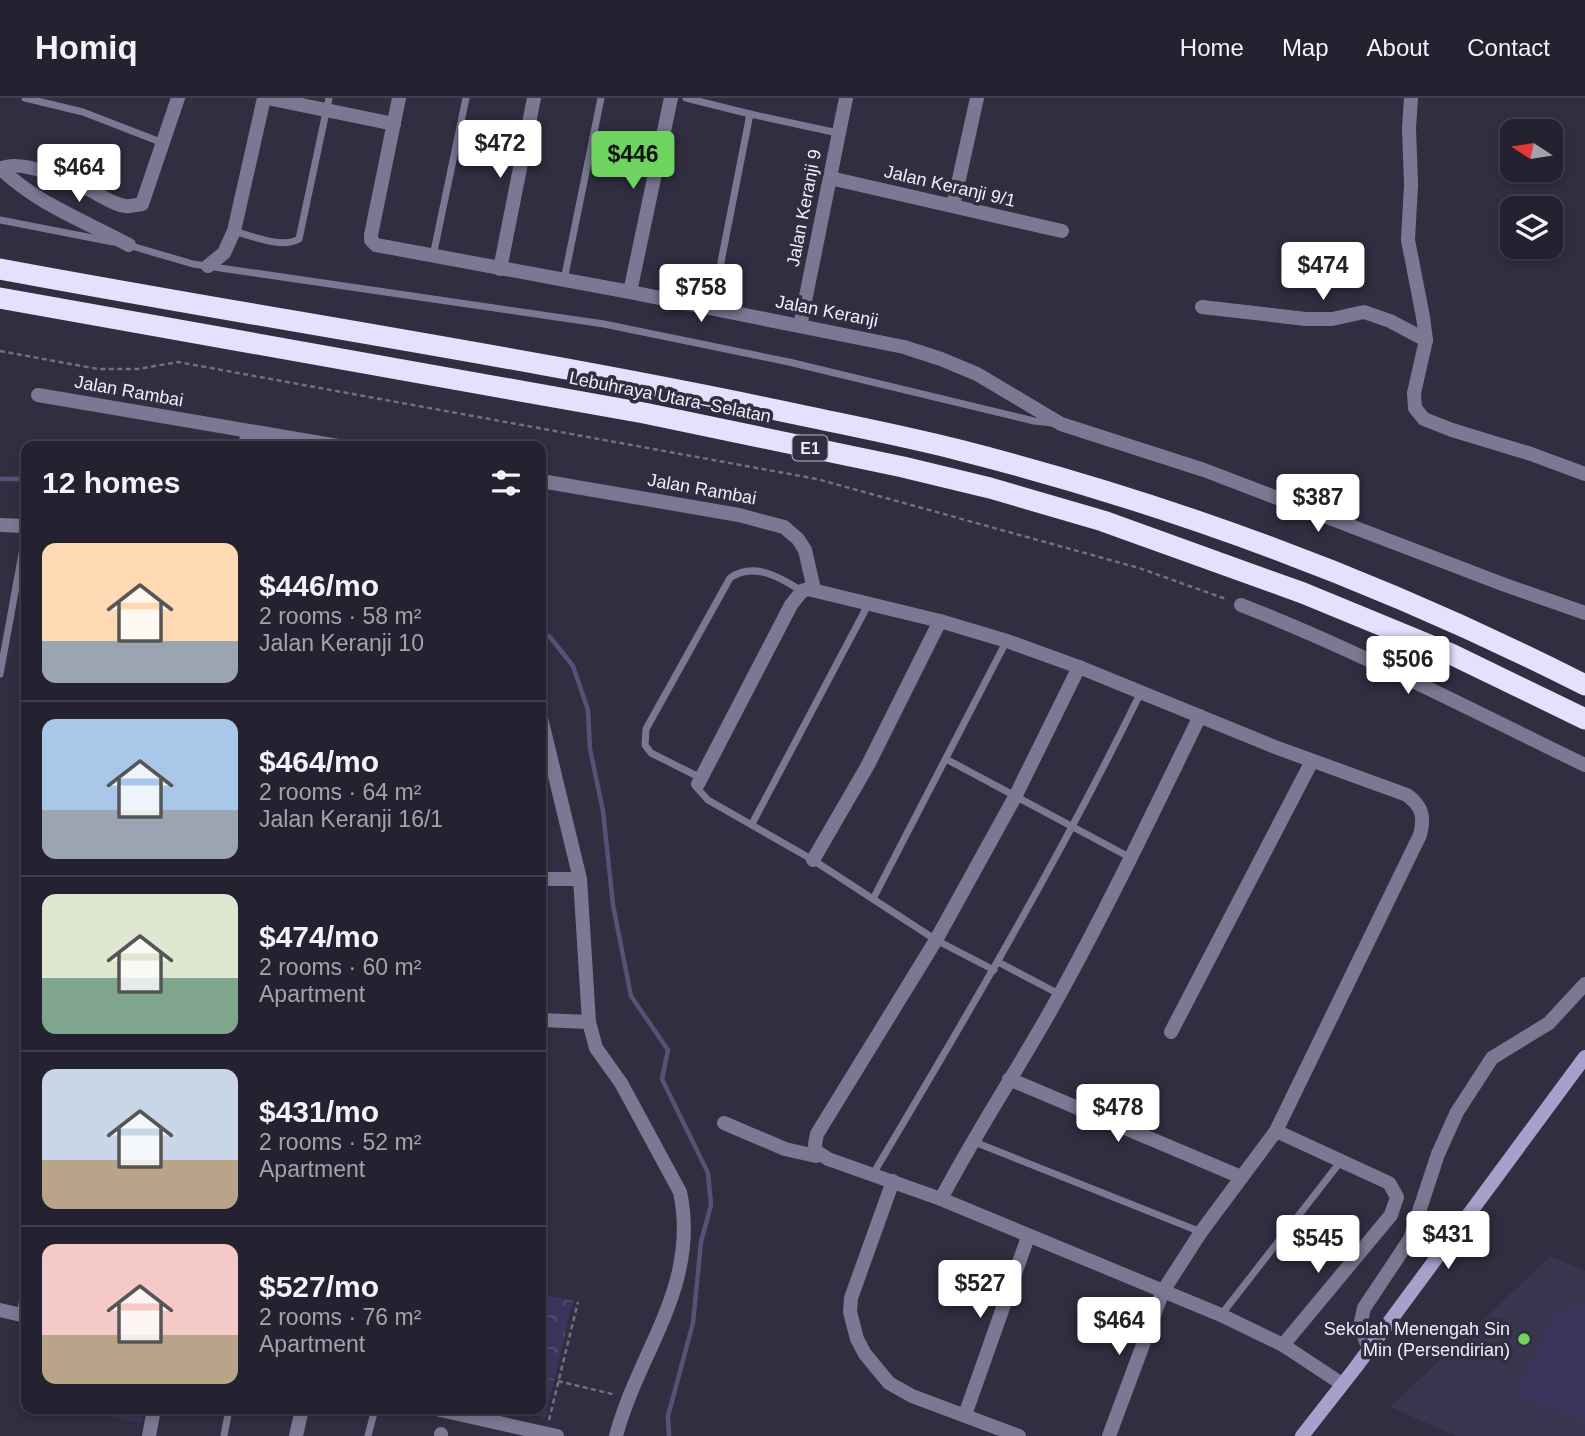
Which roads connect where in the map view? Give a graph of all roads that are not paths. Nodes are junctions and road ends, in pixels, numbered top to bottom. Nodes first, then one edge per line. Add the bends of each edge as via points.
1 (25, 98) edge
2 (178, 98) edge
3 (265, 98) edge
4 (399, 98) edge
5 (466, 98) edge
6 (534, 98) edge
7 (601, 98) edge
8 (671, 98) edge
9 (686, 98) edge
10 (846, 98) edge
11 (976, 98) edge
12 (1411, 98) edge
13 (328, 104) edge
14 (750, 114) junction
15 (394, 124) junction
16 (838, 134) junction
17 (593, 137) junction
18 (163, 143) junction
19 (659, 152) junction
20 (0, 169) edge
21 (830, 178) junction
22 (953, 206) junction
23 (0, 220) edge
24 (234, 231) junction
25 (1062, 231) dead end
26 (129, 245) junction
27 (433, 256) junction
28 (208, 266) junction
29 (0, 269) edge
30 (500, 269) junction
31 (564, 281) junction
32 (630, 292) junction
33 (0, 298) edge
34 (1202, 307) dead end
35 (712, 308) junction
36 (800, 326) junction
37 (1426, 340) junction
38 (38, 395) dead end
39 (1062, 424) junction
40 (248, 431) junction
41 (246, 441) edge
42 (308, 441) edge
43 (1585, 474) edge
44 (546, 482) edge
45 (0, 525) edge
46 (21, 526) edge
47 (21, 559) edge
48 (808, 590) junction
49 (869, 603) junction
50 (1241, 605) road end
51 (1585, 613) edge
52 (940, 621) junction
53 (1007, 641) junction
54 (1079, 667) junction
55 (0, 674) edge
56 (1585, 685) edge
57 (1141, 692) junction
58 (1200, 716) junction
59 (1585, 719) edge
60 (546, 740) edge
61 (946, 760) junction
62 (1312, 761) junction
63 (1585, 765) edge
64 (699, 781) junction
65 (1016, 797) junction
66 (752, 824) junction
67 (1073, 827) junction
68 (1131, 859) junction
69 (813, 860) junction
70 (546, 879) edge
71 (580, 879) junction
72 (873, 899) junction
73 (936, 940) junction
74 (996, 966) junction
75 (1585, 984) edge
76 (1060, 994) junction
77 (546, 1020) edge
78 (589, 1022) junction
79 (1171, 1032) dead end
80 (1585, 1058) edge
81 (1009, 1079) junction
82 (724, 1123) dead end
83 (1276, 1131) junction
84 (972, 1141) junction
85 (816, 1151) junction
86 (1342, 1160) junction
87 (873, 1174) junction
88 (1241, 1177) junction
89 (893, 1181) junction
90 (941, 1199) junction
91 (1201, 1232) junction
92 (1028, 1237) junction
93 (1163, 1291) junction
94 (0, 1310) edge
95 (21, 1311) edge
96 (1221, 1315) junction
97 (1283, 1345) junction
98 (1369, 1349) junction
99 (1342, 1384) junction
100 (153, 1414) edge
101 (228, 1414) edge
102 (301, 1414) edge
103 (374, 1414) edge
104 (463, 1414) edge
105 (965, 1415) junction
106 (551, 1435) edge
107 (149, 1436) edge
108 (224, 1436) edge
109 (296, 1436) edge
110 (368, 1436) edge
111 (616, 1436) edge
112 (1019, 1436) edge
113 (1109, 1436) edge
114 (1303, 1436) edge

1 - 18 lane via 96,116
2 - 18 street
3 - 13 street
3 - 24 street
4 - 15 street
5 - 27 lane
6 - 30 street
7 - 17 lane
8 - 19 street
9 - 14 lane
10 - 16 street, Jalan Keranji 9
11 - 22 street
12 - 37 street via 1408,240
13 - 15 street
13 - 24 lane via 299,239 281,242
14 - 16 lane
14 - 35 lane
15 - 27 street, Jalan Keranji via 371,240 376,245
16 - 21 street, Jalan Keranji 9
17 - 19 lane
17 - 31 lane
18 - 20 street via 142,204 127,207 29,167
19 - 32 street
20 - 26 street via 40,200
21 - 22 street, Jalan Keranji 9/1
21 - 36 street, Jalan Keranji 9
22 - 25 street, Jalan Keranji 9/1
23 - 26 lane
24 - 28 street via 224,253
26 - 28 lane
27 - 30 street, Jalan Keranji
28 - 39 lane via 604,324
29 - 56 highway, Lebuhraya Utara–Selatan / E1 via 643,382 966,452 1147,505 1314,565 1438,614
30 - 31 street, Jalan Keranji
31 - 32 street, Jalan Keranji
32 - 35 street, Jalan Keranji
33 - 59 highway, Lebuhraya Utara–Selatan / E1 via 644,413 990,488 1103,521 1303,593 1451,654
34 - 37 street via 1306,319 1364,312
35 - 36 street, Jalan Keranji
36 - 39 street, Jalan Keranji via 904,346 942,359
37 - 43 street via 1414,393 1419,414 1452,430
38 - 40 street, Jalan Rambai
39 - 51 street, Jalan Keranji via 1204,470
40 - 41 street
40 - 42 street, Jalan Rambai
44 - 48 street, Jalan Rambai via 784,527 804,550
45 - 46 street
47 - 55 lane
48 - 49 street
48 - 64 street via 790,605
48 - 64 lane via 756,571 730,578 644,740 651,753
49 - 52 street
49 - 66 lane
50 - 63 street via 1407,676
52 - 53 street
52 - 69 street via 868,765
53 - 54 street
53 - 61 lane
54 - 57 street
54 - 65 street
57 - 58 street
57 - 67 lane
58 - 62 street
58 - 68 street
60 - 71 street
61 - 65 lane
61 - 72 lane
62 - 79 street
62 - 83 street via 1407,795 1420,808 1422,826
64 - 66 lane via 698,789 708,800
65 - 67 lane
65 - 73 street
66 - 69 lane
67 - 68 lane
67 - 74 lane
68 - 76 street
69 - 72 lane
70 - 71 street
71 - 78 street
72 - 73 lane
73 - 74 lane
73 - 85 street via 817,1134
74 - 76 lane
74 - 87 lane
75 - 98 street via 1549,1023 1492,1058 1457,1112 1410,1239 1364,1308 1360,1326
76 - 81 street
77 - 78 street
78 - 111 street via 596,1048 621,1083 680,1192 684,1212 674,1293
80 - 98 main road
81 - 84 street
81 - 88 street
82 - 85 street via 796,1152 816,1156
83 - 86 street
83 - 88 street
84 - 90 street
84 - 91 lane
85 - 87 street
86 - 96 lane
86 - 97 street via 1389,1183 1397,1197 1395,1206
87 - 89 street
88 - 91 street
89 - 90 street
89 - 105 street via 853,1291 853,1325 865,1354 890,1382 912,1396
90 - 92 street
91 - 93 street
92 - 93 street
92 - 105 street
93 - 96 street
93 - 113 street
94 - 95 street
96 - 97 street
97 - 99 street
98 - 99 main road
99 - 114 main road
100 - 107 street
101 - 108 lane
102 - 109 street
103 - 110 lane
104 - 106 street
105 - 112 street

